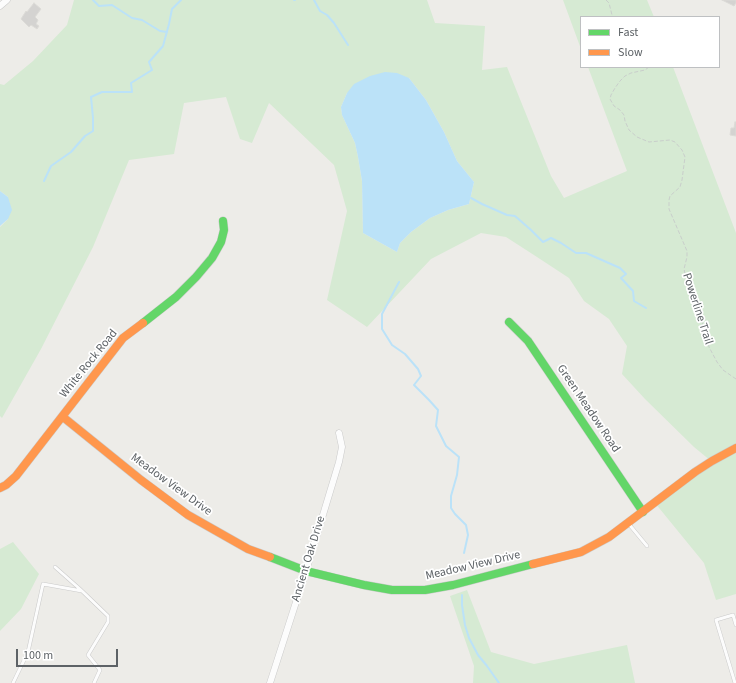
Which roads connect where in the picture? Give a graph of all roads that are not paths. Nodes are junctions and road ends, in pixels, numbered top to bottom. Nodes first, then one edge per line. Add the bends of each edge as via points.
1 (7, 0) edge
2 (0, 6) edge
3 (223, 221) dead end
4 (509, 322) dead end
5 (63, 417) junction
6 (339, 433) dead end
7 (736, 448) edge
8 (0, 488) edge
9 (643, 512) junction
10 (628, 523) junction
11 (647, 546) dead end
12 (55, 567) dead end
13 (306, 571) junction
14 (82, 591) junction
15 (736, 625) edge
16 (13, 683) edge
17 (94, 683) edge
18 (270, 683) edge
19 (735, 683) edge

1 - 2 street
3 - 5 street, White Rock Road via 222,242 196,278 123,338
4 - 9 street, Green Meadow Road via 528,341
5 - 8 street, White Rock Road via 16,476
5 - 13 street, Meadow View Drive via 188,515 248,549
6 - 13 street, Ancient Oak Drive via 342,447 339,462
7 - 9 street, Meadow View Drive via 695,472
9 - 10 street, Meadow View Drive
10 - 11 lane
10 - 13 street, Meadow View Drive via 581,552 424,590 392,590 364,586
12 - 14 lane
13 - 18 street, Ancient Oak Drive
14 - 16 lane via 43,584 28,652
14 - 17 lane via 108,616 108,622 88,655 100,670
15 - 19 lane via 733,615 716,620

